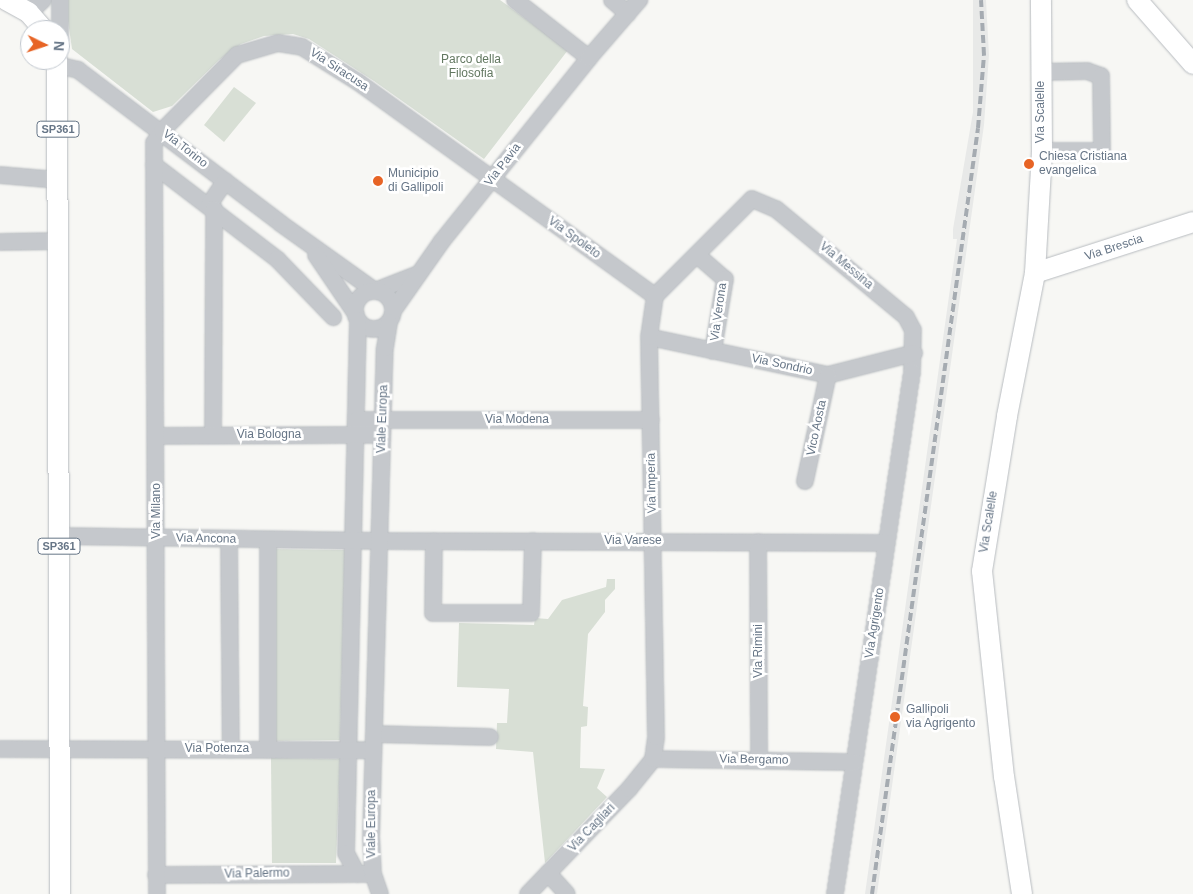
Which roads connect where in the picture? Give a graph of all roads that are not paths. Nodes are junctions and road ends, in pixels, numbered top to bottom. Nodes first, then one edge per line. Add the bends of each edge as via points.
1 (6, 0) edge
2 (60, 0) edge
3 (515, 0) edge
4 (612, 0) edge
5 (639, 0) edge
6 (1041, 0) edge
7 (1137, 0) edge
8 (628, 14) junction
9 (39, 17) edge
10 (60, 20) edge
11 (589, 58) junction
12 (1193, 64) edge
13 (70, 67) edge
14 (58, 70) edge
15 (1041, 72) junction
16 (162, 131) junction
17 (1042, 151) junction
18 (154, 166) junction
19 (0, 175) edge
20 (493, 178) junction
21 (225, 181) junction
22 (58, 189) junction
23 (211, 207) junction
24 (1193, 222) edge
25 (58, 241) junction
26 (0, 242) edge
27 (308, 243) junction
28 (697, 255) junction
29 (1034, 273) junction
30 (418, 274) junction
31 (375, 291) junction
32 (656, 296) junction
33 (391, 316) junction
34 (333, 317) dead end
35 (357, 317) junction
36 (649, 337) junction
37 (713, 351) junction
38 (914, 353) junction
39 (828, 375) junction
40 (651, 420) junction
41 (357, 428) junction
42 (382, 428) junction
43 (213, 435) junction
44 (156, 436) junction
45 (806, 481) dead end
46 (59, 536) junction
47 (157, 538) junction
48 (229, 539) junction
49 (268, 540) junction
50 (354, 541) junction
51 (379, 541) junction
52 (434, 541) junction
53 (533, 541) junction
54 (653, 541) junction
55 (758, 542) junction
56 (887, 543) junction
57 (374, 734) junction
58 (490, 736) dead end
59 (60, 748) junction
60 (0, 749) edge
61 (157, 749) junction
62 (232, 750) junction
63 (268, 750) junction
64 (348, 750) junction
65 (374, 750) junction
66 (653, 759) junction
67 (759, 760) junction
68 (854, 762) junction
69 (548, 873) junction
70 (365, 874) junction
71 (156, 875) junction
72 (60, 894) edge
73 (157, 894) edge
74 (380, 894) edge
75 (528, 894) edge
76 (566, 894) edge
77 (835, 894) edge
78 (1022, 894) edge

1 - 9 main road
2 - 10 street
3 - 11 street
4 - 8 street
5 - 8 street, Via Pavia
6 - 15 main road, Via Scalelle
7 - 12 main road
8 - 11 street, Via Pavia
11 - 20 street, Via Pavia
13 - 16 street, Via Torino
14 - 22 main road, SP361
15 - 17 main road, Via Scalelle
15 - 17 street, Via Scalelle via 1087,71 1101,76 1102,151
16 - 18 street, Via Milano via 154,143
16 - 20 street, Via Siracusa via 237,55 257,47 294,44 322,57
16 - 21 street, Via Torino
17 - 29 main road, Via Scalelle
18 - 23 street
18 - 44 street, Via Milano
19 - 22 street
20 - 30 street, Via Pavia
20 - 32 street, Via Spoleto
21 - 23 street
21 - 27 street, Via Torino
22 - 25 main road, SP361
23 - 34 street via 277,260
23 - 43 street
24 - 29 main road, Via Brescia
25 - 26 street
25 - 46 main road, SP361
27 - 31 street, Via Torino
27 - 35 street, Via Torino
28 - 32 street
28 - 37 street, Via Verona via 725,279
28 - 38 street, Via Messina via 752,199 776,209 906,317 912,330
29 - 78 main road, Via Scalelle via 982,571 1003,767
30 - 31 street
30 - 33 street, Via Pavia
31 - 33 street via 390,299
31 - 35 street via 360,298
32 - 36 street, Via Imperia
33 - 35 street via 373,329
33 - 42 street, Viale Europa
35 - 41 street, Viale Europa
36 - 37 street, Via Sondrio
36 - 40 street, Via Imperia
37 - 39 street, Via Sondrio
38 - 39 street, Via Sondrio
38 - 56 street, Via Agrigento
39 - 45 street, Vico Aosta
40 - 42 street, Via Modena
40 - 54 street, Via Imperia
41 - 42 street, Via Bologna
41 - 43 street, Via Bologna
41 - 50 street, Viale Europa
42 - 51 street, Viale Europa
43 - 44 street, Via Bologna
44 - 47 street, Via Milano
46 - 47 street, Via Ancona
46 - 59 main road, SP361
47 - 48 street, Via Ancona
47 - 61 street, Via Milano
48 - 49 street, Via Ancona
48 - 62 street
49 - 50 street, Via Ancona
49 - 63 street
50 - 51 street, Via Ancona
50 - 64 street, Viale Europa
51 - 52 street, Via Varese
51 - 57 street, Viale Europa
52 - 53 street, Via Varese
52 - 53 street via 433,613 531,614
53 - 54 street, Via Varese
54 - 55 street, Via Varese
54 - 66 street, Via Imperia via 656,737
55 - 56 street, Via Varese
55 - 67 street, Via Rimini
56 - 68 street, Via Agrigento
57 - 58 street
57 - 65 street, Viale Europa
59 - 60 street, Via Potenza
59 - 61 street, Via Potenza
59 - 72 main road, SP361
61 - 62 street, Via Potenza
61 - 71 street, Via Milano
62 - 63 street, Via Potenza
63 - 64 street, Via Potenza
64 - 65 street, Via Potenza
64 - 70 street, Viale Europa via 346,854
65 - 70 street, Viale Europa
66 - 67 street, Via Bergamo
66 - 69 street, Via Cagliari via 629,789
67 - 68 street, Via Bergamo
68 - 77 street, Via Agrigento
69 - 75 street, Via Cagliari
69 - 76 street
70 - 71 street, Via Palermo
70 - 74 street
71 - 73 street, Via Milano

